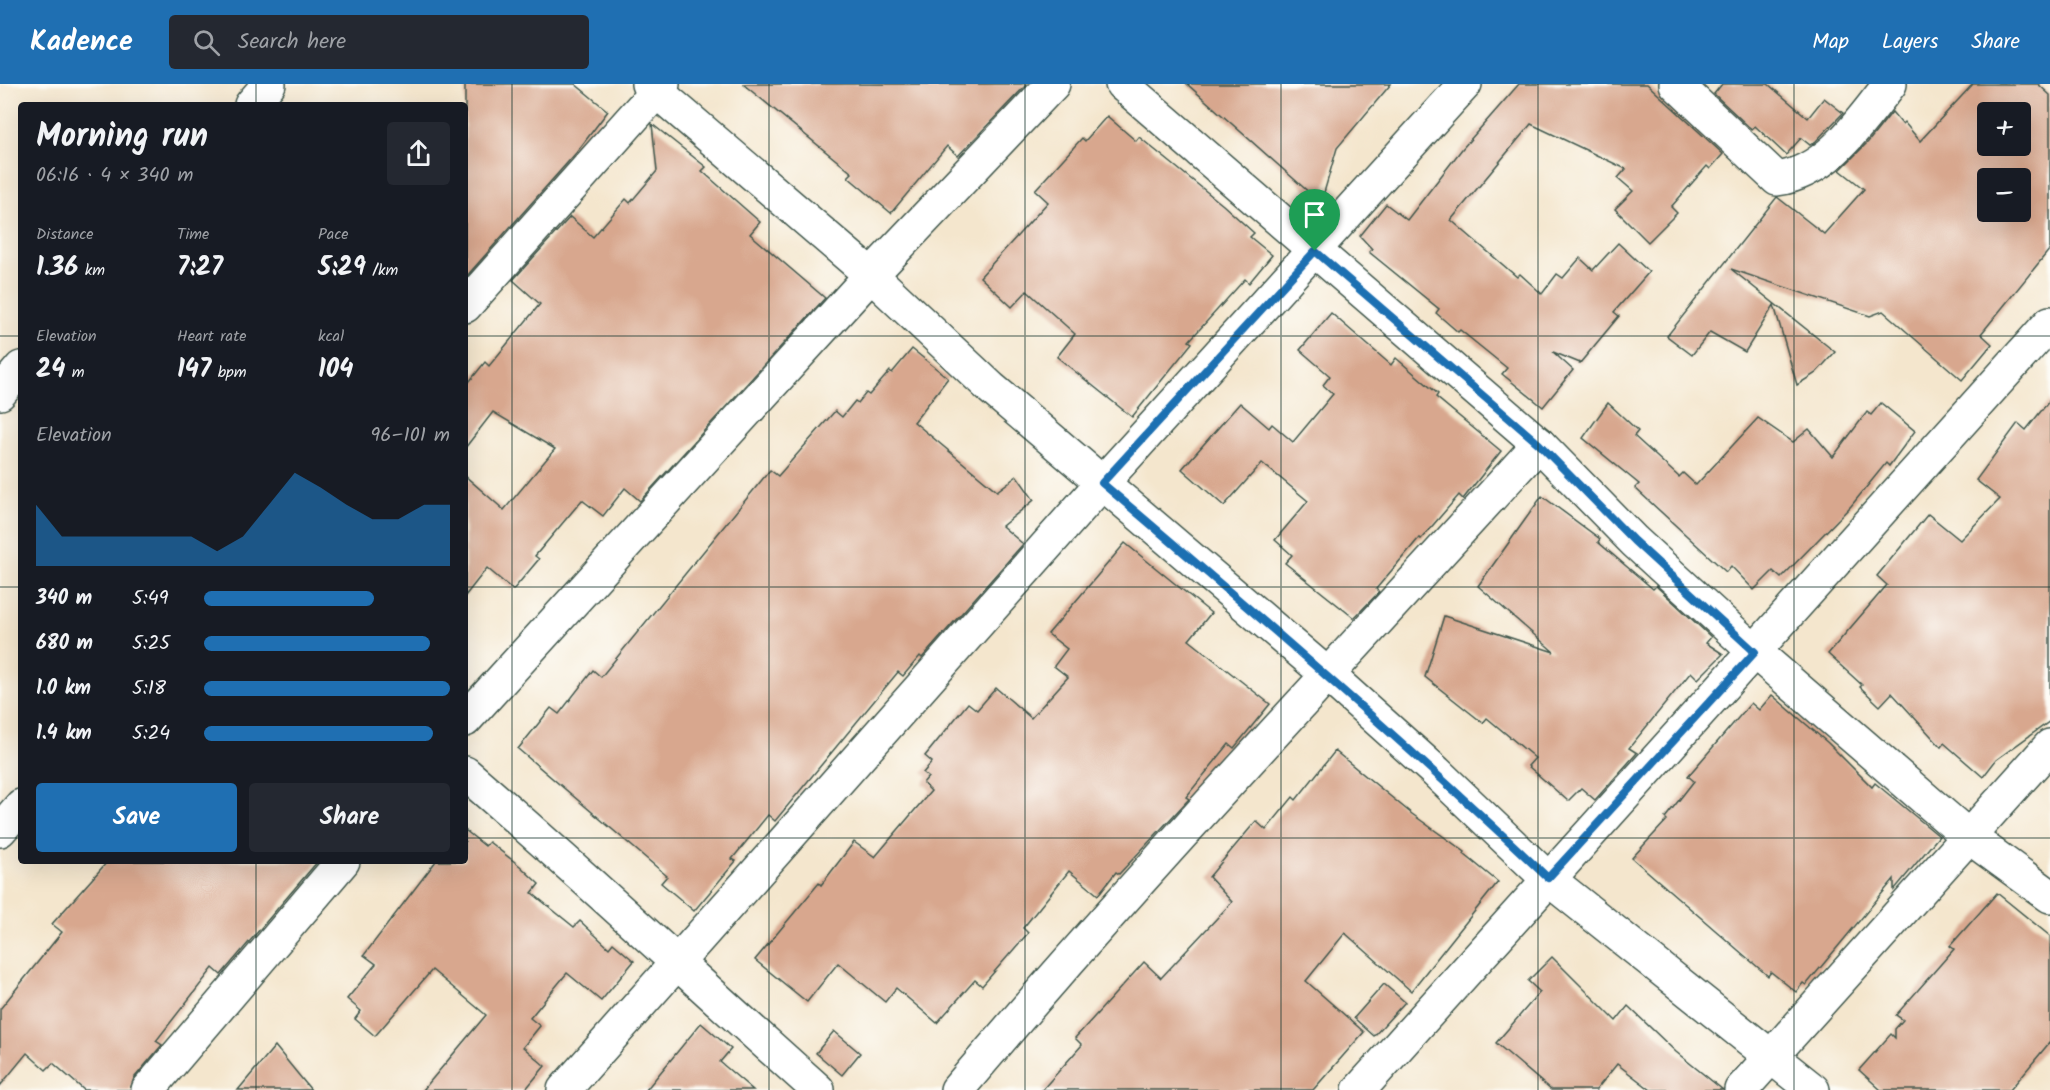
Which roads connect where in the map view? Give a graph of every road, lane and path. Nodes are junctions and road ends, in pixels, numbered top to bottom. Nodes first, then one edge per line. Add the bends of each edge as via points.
1 (269, 84) edge
2 (1053, 84) edge
3 (1122, 84) edge
4 (1465, 84) edge
5 (1676, 84) edge
6 (1890, 84) edge
7 (656, 86) edge
8 (254, 102) edge
9 (1315, 251) junction
10 (871, 275) junction
11 (468, 303) edge
12 (2050, 323) edge
13 (1539, 444) junction
14 (1102, 483) junction
15 (1755, 652) junction
16 (1329, 676) junction
17 (468, 717) edge
18 (2050, 746) edge
19 (468, 776) edge
20 (18, 809) edge
21 (0, 830) edge
22 (1969, 837) junction
23 (340, 864) edge
24 (1548, 878) junction
25 (2050, 896) edge
26 (676, 964) junction
27 (1772, 1056) junction
28 (148, 1090) edge
29 (564, 1090) edge
30 (818, 1090) edge
31 (957, 1090) edge
32 (1359, 1090) edge
33 (1742, 1090) edge
34 (1813, 1090) edge

1 - 8 street
2 - 10 street
3 - 9 street
4 - 9 street
5 - 6 street via 1777,179 1794,177 1846,141
7 - 10 street
7 - 11 street
9 - 13 street
9 - 14 street
10 - 14 street via 992,388
10 - 17 street
12 - 15 street
13 - 15 street via 1634,541
13 - 16 street
14 - 16 street
14 - 26 street
15 - 22 street
15 - 24 street
16 - 24 street
16 - 31 street via 1072,953
18 - 22 street
19 - 26 street
20 - 21 street
22 - 25 street
22 - 27 street
23 - 28 street
24 - 27 street
24 - 32 street
26 - 29 street
26 - 30 street
27 - 33 street
27 - 34 street

